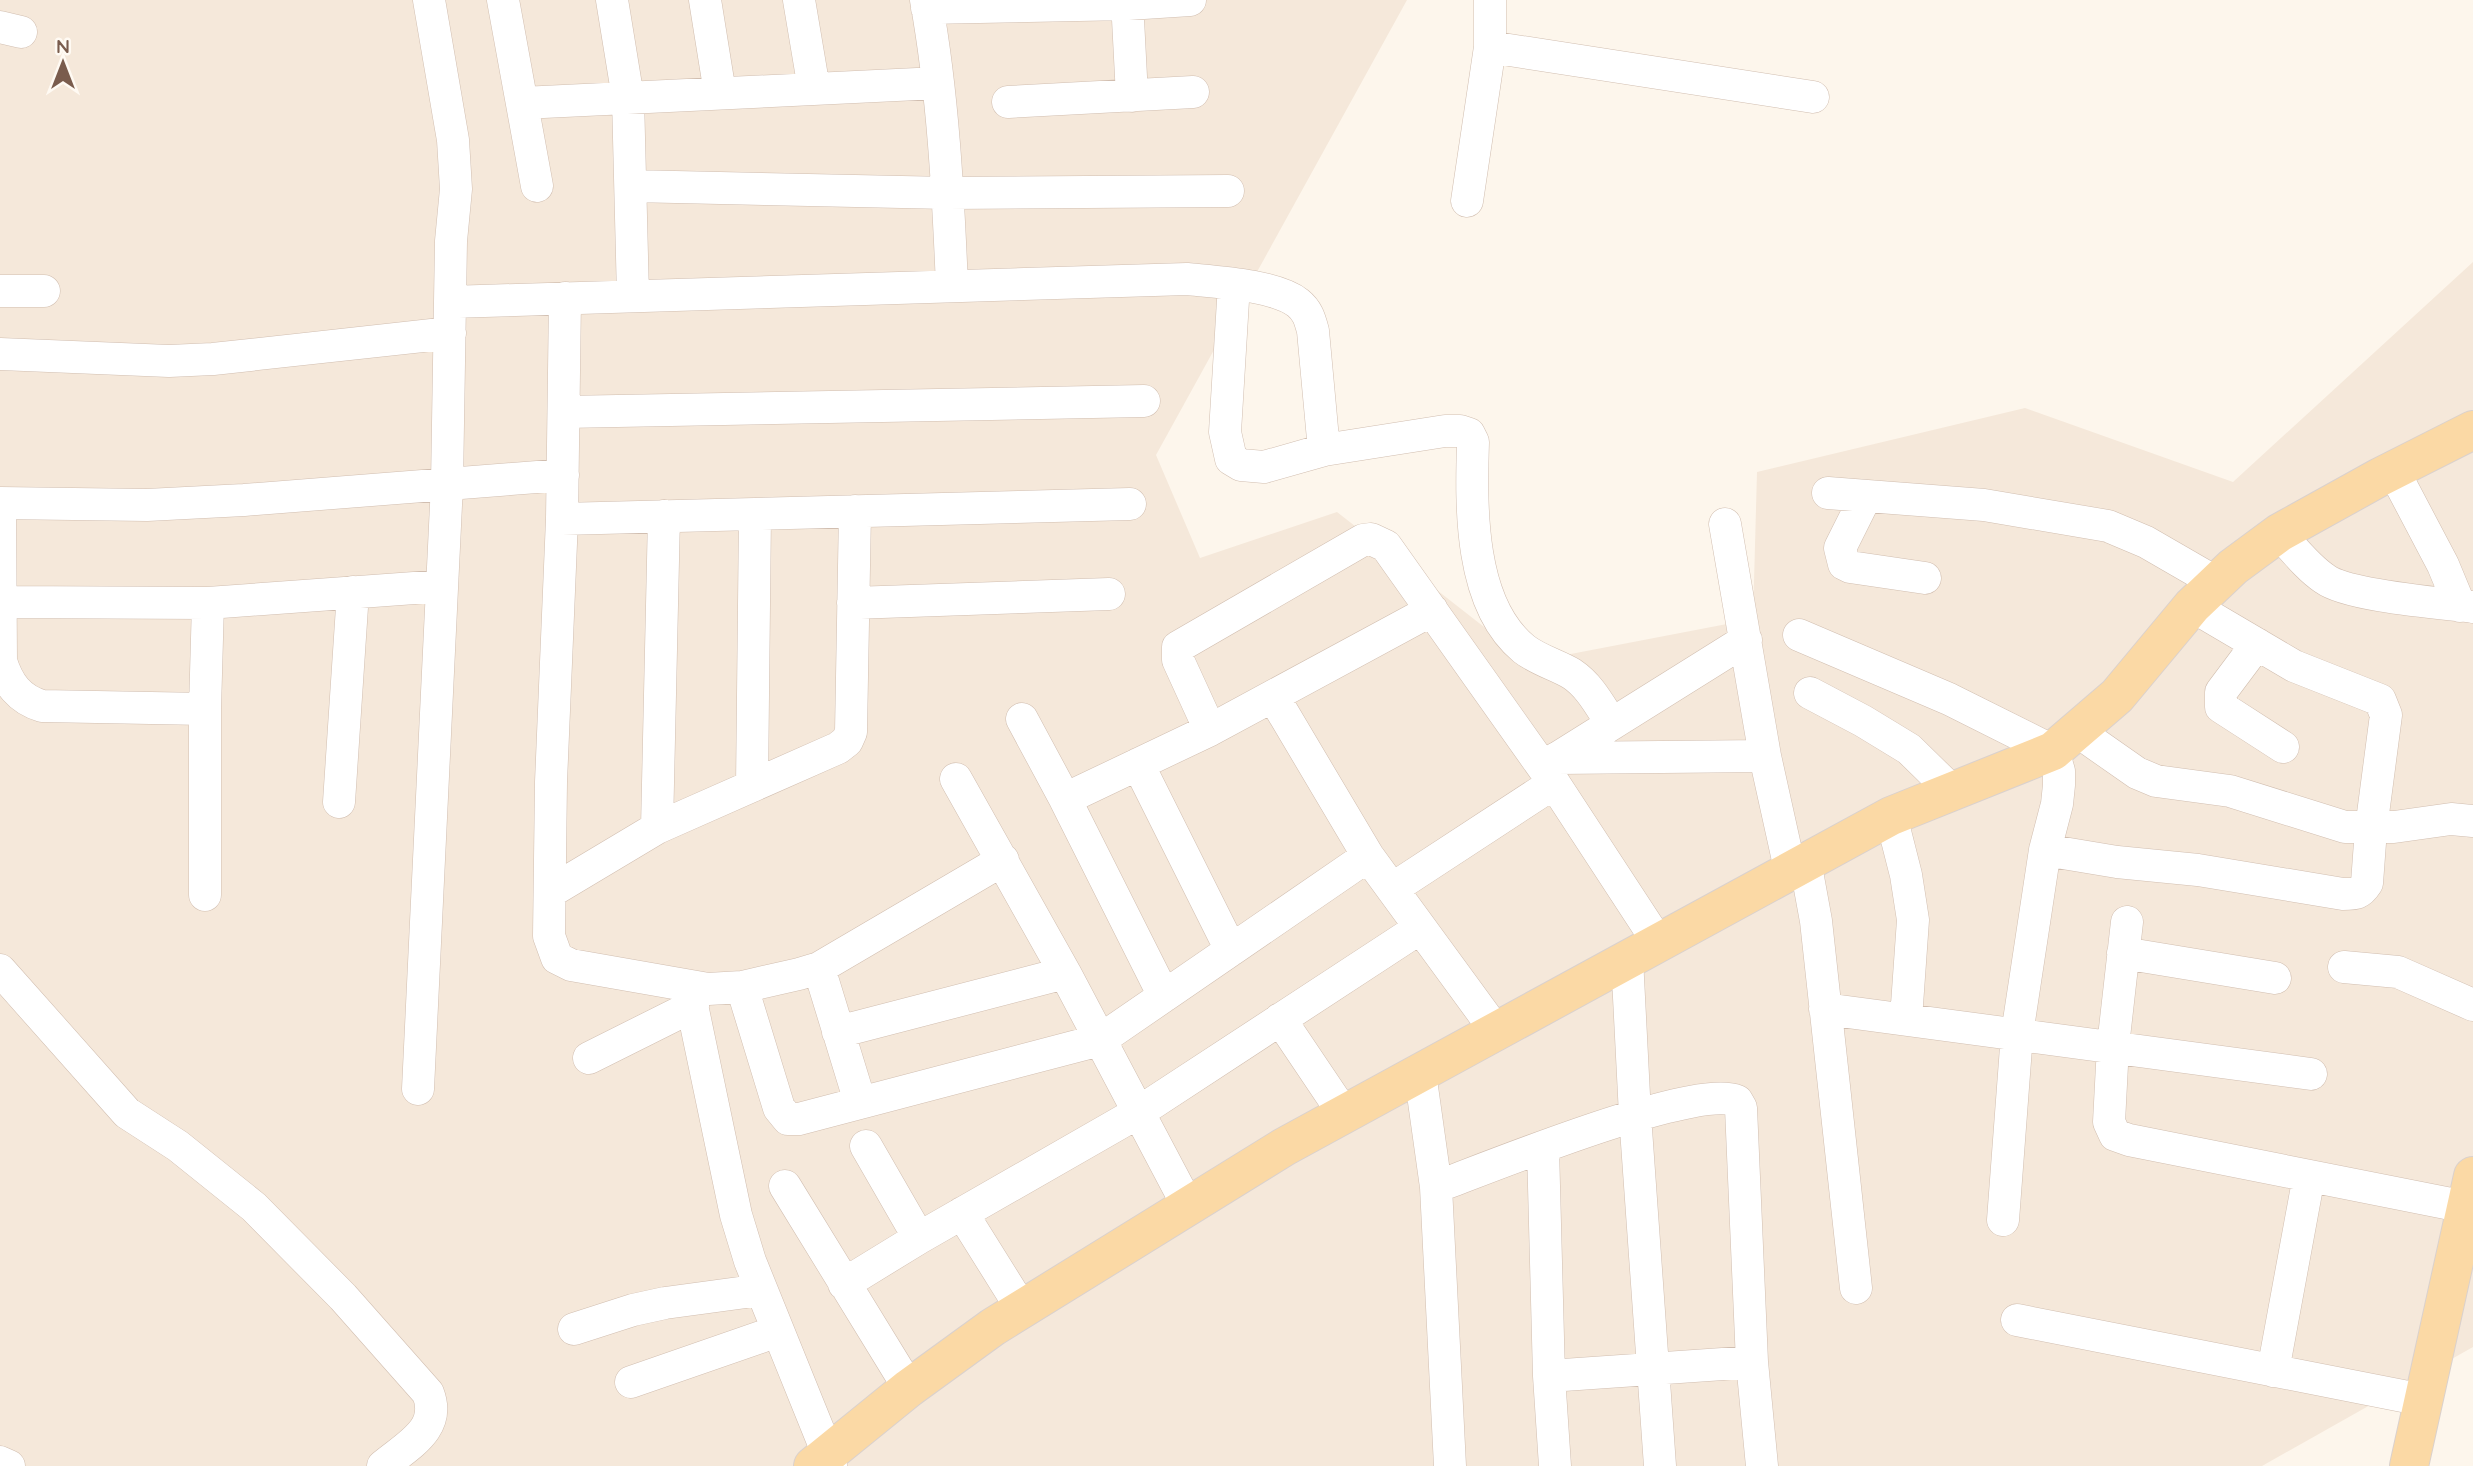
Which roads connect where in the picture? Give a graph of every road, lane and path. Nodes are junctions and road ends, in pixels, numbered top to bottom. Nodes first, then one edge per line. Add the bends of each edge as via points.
1 (429, 0) edge
2 (503, 0) edge
3 (612, 0) edge
4 (705, 0) edge
5 (799, 0) edge
6 (1190, 0) edge
7 (1490, 0) edge
8 (1128, 2) edge
9 (926, 4) edge
10 (1490, 47) junction
11 (938, 83) junction
12 (814, 89) junction
13 (1193, 92) dead end
14 (720, 93) junction
15 (1132, 96) junction
16 (1813, 97) dead end
17 (628, 98) junction
18 (1008, 102) dead end
19 (522, 103) junction
20 (537, 186) dead end
21 (631, 186) junction
22 (1228, 191) dead end
23 (948, 193) junction
24 (1466, 201) dead end
25 (1234, 284) junction
26 (952, 286) junction
27 (0, 291) edge
28 (44, 291) dead end
29 (632, 296) junction
30 (565, 298) junction
31 (450, 302) junction
32 (450, 333) junction
33 (0, 354) edge
34 (1144, 401) dead end
35 (564, 412) junction
36 (2473, 429) edge
37 (1324, 450) junction
38 (2393, 470) junction
39 (563, 475) junction
40 (447, 484) junction
41 (1828, 493) dead end
42 (1866, 496) junction
43 (0, 503) edge
44 (1130, 504) dead end
45 (855, 511) junction
46 (755, 514) junction
47 (664, 516) junction
48 (562, 519) junction
49 (1725, 524) dead end
50 (2279, 533) junction
51 (1925, 578) dead end
52 (442, 586) junction
53 (353, 592) junction
54 (1109, 594) dead end
55 (2205, 595) junction
56 (1, 601) edge
57 (208, 603) junction
58 (853, 603) junction
59 (2466, 606) edge
60 (1432, 610) junction
61 (1799, 635) dead end
62 (1746, 640) junction
63 (2258, 644) junction
64 (1810, 693) dead end
65 (1273, 696) junction
66 (205, 709) junction
67 (1021, 719) dead end
68 (1612, 724) junction
69 (1210, 730) junction
70 (2065, 741) junction
71 (2283, 747) dead end
72 (1765, 756) junction
73 (1138, 764) junction
74 (1551, 769) junction
75 (957, 779) dead end
76 (752, 786) junction
77 (1952, 791) junction
78 (1065, 799) junction
79 (339, 802) dead end
80 (1891, 816) junction
81 (2473, 821) edge
82 (657, 828) junction
83 (2371, 829) junction
84 (2045, 850) junction
85 (1368, 856) junction
86 (1003, 860) junction
87 (1797, 865) junction
88 (1392, 889) junction
89 (550, 892) junction
90 (205, 895) dead end
91 (2127, 922) dead end
92 (1420, 928) junction
93 (1231, 950) junction
94 (1642, 950) junction
95 (2123, 953) junction
96 (2344, 967) dead end
97 (819, 968) junction
98 (1065, 974) junction
99 (2275, 978) dead end
100 (3, 979) edge
101 (742, 987) junction
102 (690, 996) junction
103 (1164, 996) junction
104 (2473, 1005) edge
105 (1825, 1009) junction
106 (1280, 1019) junction
107 (1906, 1019) junction
108 (1496, 1031) junction
109 (838, 1032) junction
110 (2017, 1034) junction
111 (1100, 1040) junction
112 (2113, 1046) junction
113 (589, 1058) dead end
114 (1420, 1073) junction
115 (2311, 1074) dead end
116 (418, 1089) dead end
117 (860, 1102) junction
118 (1139, 1112) junction
119 (1344, 1114) junction
120 (1635, 1115) junction
121 (866, 1146) dead end
122 (1543, 1148) junction
123 (2309, 1176) junction
124 (785, 1186) dead end
125 (1436, 1187) junction
126 (2469, 1192) edge
127 (1188, 1206) junction
128 (962, 1213) junction
129 (2003, 1220) dead end
130 (919, 1238) junction
131 (844, 1284) junction
132 (1856, 1287) dead end
133 (761, 1290) junction
134 (1021, 1309) junction
135 (2017, 1320) dead end
136 (574, 1329) dead end
137 (778, 1331) junction
138 (1752, 1363) junction
139 (1653, 1369) junction
140 (2273, 1371) junction
141 (1549, 1377) junction
142 (631, 1382) dead end
143 (909, 1388) junction
144 (2423, 1401) junction
145 (0, 1462) edge
146 (824, 1462) edge
147 (9, 1466) edge
148 (383, 1466) edge
149 (1450, 1466) edge
150 (1555, 1466) edge
151 (1660, 1466) edge
152 (1762, 1466) edge
153 (2409, 1466) edge

1 - 31 street via 453,140 456,189
2 - 19 street
3 - 17 street
4 - 14 street
5 - 12 street
6 - 8 street
7 - 10 street
8 - 9 street
8 - 15 street
9 - 11 street
10 - 16 street
10 - 24 street
11 - 12 street
11 - 23 street
12 - 14 street
13 - 15 street
14 - 17 street
15 - 18 street
17 - 19 street
17 - 21 street
19 - 20 street
21 - 23 street
21 - 29 street
22 - 23 street
23 - 26 street
25 - 26 street via 1187,279
25 - 37 street via 1277,294 1309,314
25 - 37 street via 1226,432 1231,458 1241,465 1264,467
26 - 29 street
27 - 28 street
29 - 30 street
30 - 31 street
30 - 35 street
31 - 32 street
32 - 33 street via 202,360
32 - 40 street
34 - 35 street
35 - 39 street
36 - 38 main road
37 - 68 street via 1445,431 1469,434 1473,442 1472,513 1494,609 1507,633 1527,651 1587,687
38 - 50 main road
38 - 59 street
39 - 40 street
39 - 48 street
40 - 43 street via 147,505
40 - 52 street
41 - 42 street
42 - 51 street via 1840,548 1844,564
42 - 55 street via 1984,505 2108,526 2146,542
43 - 56 street
44 - 45 street
45 - 46 street
45 - 58 street
46 - 47 street
46 - 76 street
47 - 48 street
47 - 82 street
48 - 89 street
49 - 62 street
50 - 55 main road
50 - 59 street via 2326,580 2343,587
52 - 53 street
52 - 116 street
53 - 57 street
53 - 79 street
54 - 58 street
55 - 63 street
55 - 70 main road via 2117,696
56 - 57 street
56 - 66 street via 1,662 15,691 27,701 42,706
57 - 66 street
58 - 76 street via 851,732 847,741
60 - 65 street
60 - 69 street via 1386,547 1380,541 1363,540 1178,647 1178,660
60 - 74 street
61 - 70 street via 1949,699
62 - 68 street
62 - 72 street
63 - 71 street via 2221,692 2221,707
63 - 83 street via 2294,666 2380,700 2386,716
64 - 77 street via 1909,749
65 - 69 street
65 - 85 street
66 - 90 street
67 - 78 street
68 - 74 street
69 - 73 street
70 - 77 main road
70 - 83 street via 2156,781 2230,791 2320,821
70 - 84 street via 2057,804
72 - 74 street
72 - 87 street
73 - 78 street
73 - 93 street
74 - 88 street
74 - 94 street
75 - 86 street
76 - 82 street
77 - 80 main road
78 - 103 street
80 - 87 main road
80 - 107 street via 1913,920
81 - 83 street
82 - 89 street
83 - 84 street via 2367,883 2356,894
84 - 110 street
85 - 88 street
85 - 93 street
86 - 97 street
86 - 98 street
87 - 94 main road
87 - 105 street via 1816,921
88 - 92 street
89 - 102 street via 549,936 557,958 571,965 652,979
91 - 95 street
92 - 106 street
92 - 108 street
93 - 103 street
94 - 108 main road
94 - 120 street
95 - 99 street
95 - 112 street
96 - 104 street via 2398,972
97 - 101 street
97 - 109 street
98 - 109 street
98 - 111 street
100 - 148 street via 127,1113 178,1146 254,1208 343,1297 428,1393 432,1416 427,1429
101 - 102 street via 708,989
101 - 117 street via 783,1115 799,1119
102 - 113 street
102 - 133 street via 736,1215
103 - 111 street
105 - 107 street
105 - 132 street
106 - 118 street
106 - 119 street
107 - 110 street
108 - 114 main road
109 - 117 street
110 - 112 street
110 - 129 street
111 - 117 street
111 - 118 street
112 - 115 street
112 - 123 street via 2109,1122 2115,1135
114 - 119 main road
114 - 125 street
118 - 127 street
118 - 128 street
119 - 127 main road
120 - 122 street
120 - 138 street via 1721,1097 1737,1101 1741,1108
120 - 139 street
121 - 130 street
122 - 125 street
122 - 141 street
123 - 126 street
123 - 140 street
124 - 131 street
125 - 149 street
126 - 144 main road
127 - 134 main road
128 - 130 street
128 - 134 street
130 - 131 street
131 - 143 street
133 - 136 street via 665,1303
133 - 137 street
134 - 143 main road
135 - 140 street
137 - 142 street
137 - 146 street
138 - 139 street
138 - 152 street
139 - 141 street
139 - 151 street
140 - 144 street
141 - 150 street
143 - 146 main road
144 - 153 main road
145 - 147 street

